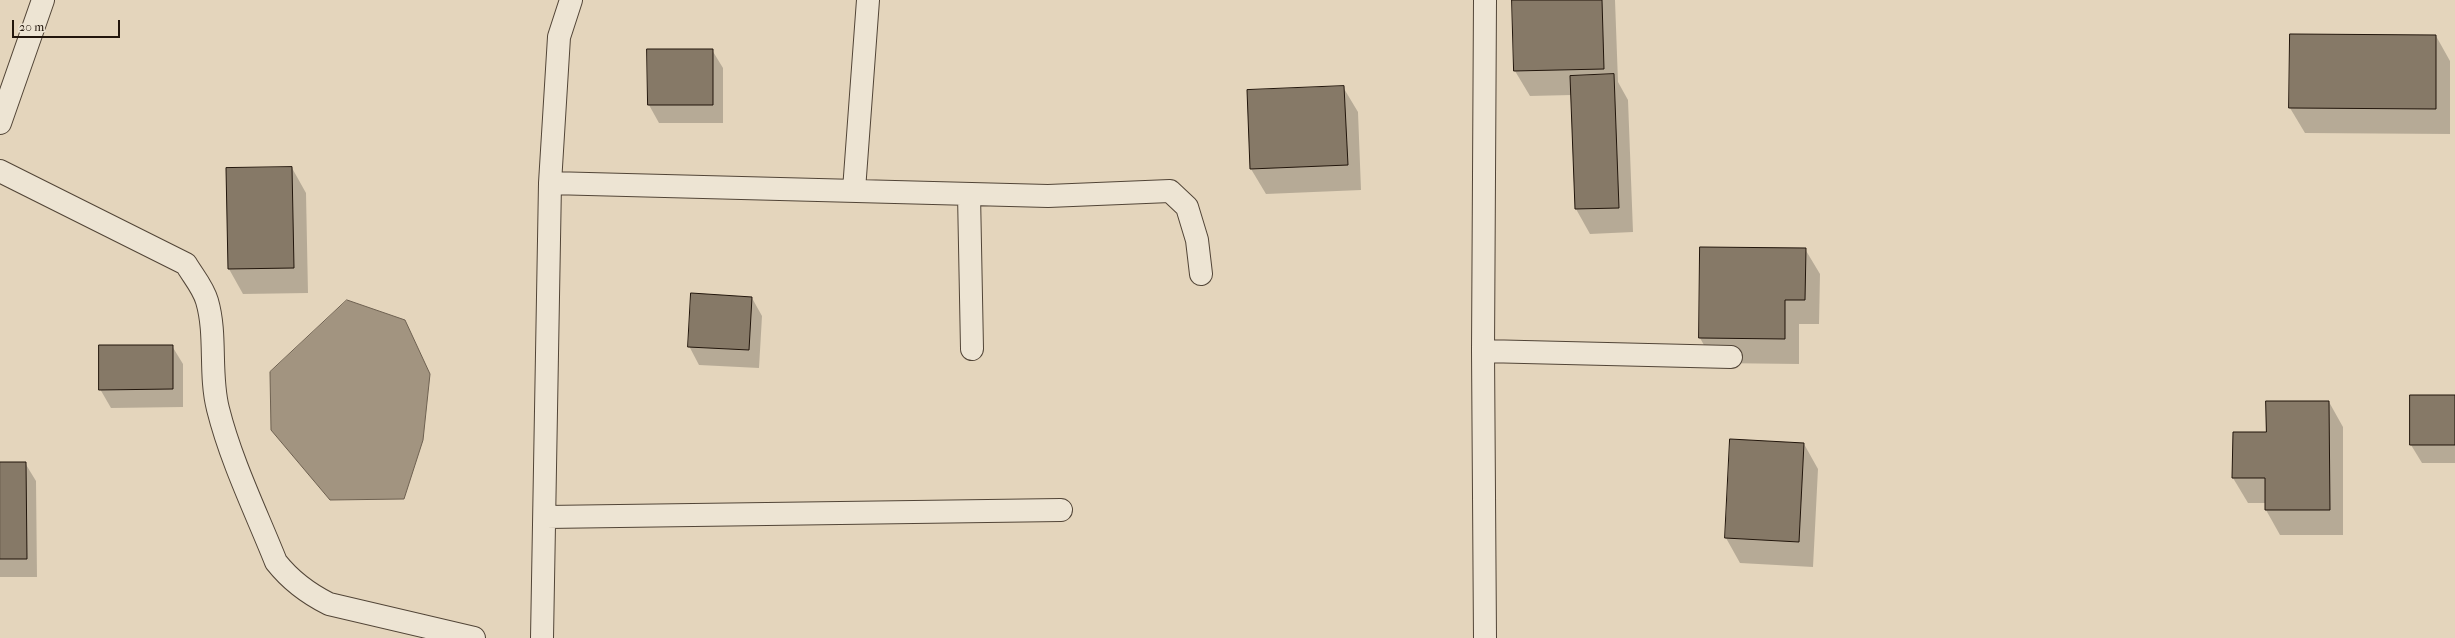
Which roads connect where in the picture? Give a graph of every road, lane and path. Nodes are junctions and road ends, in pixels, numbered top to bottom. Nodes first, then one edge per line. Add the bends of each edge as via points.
1 (43, 0) edge
2 (571, 0) edge
3 (868, 0) edge
4 (1485, 0) edge
5 (0, 123) edge
6 (0, 171) edge
7 (550, 182) junction
8 (854, 190) junction
9 (970, 194) junction
10 (1201, 274) dead end
11 (972, 348) dead end
12 (1483, 351) junction
13 (1731, 357) dead end
14 (1061, 510) dead end
15 (546, 517) junction
16 (474, 638) edge
17 (542, 638) edge
18 (1485, 638) edge

1 - 5 street
2 - 7 street via 559,37
3 - 8 street
4 - 12 street
6 - 16 street via 186,264 207,300 213,381 217,408 225,433 276,562 289,579 308,594 329,604
7 - 8 street
7 - 15 street
8 - 9 street
9 - 10 street via 1048,196 1170,191 1187,207 1197,240
9 - 11 street
12 - 13 street
12 - 18 street
14 - 15 street
15 - 17 street

